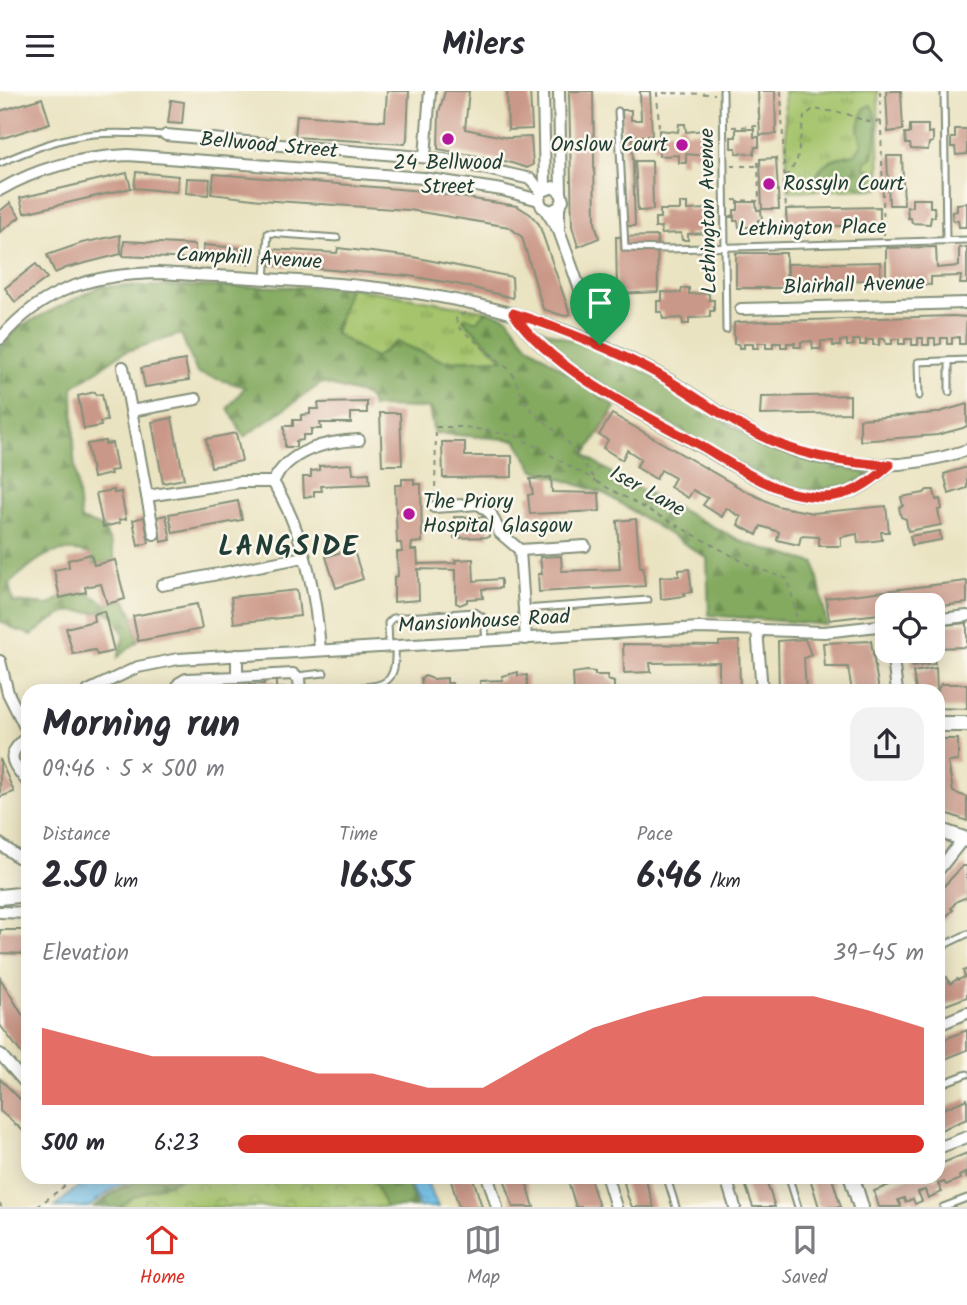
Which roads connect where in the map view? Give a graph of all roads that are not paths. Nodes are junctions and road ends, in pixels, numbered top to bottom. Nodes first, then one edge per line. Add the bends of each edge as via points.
1 (430, 91) edge
2 (543, 91) edge
3 (559, 91) edge
4 (944, 91) edge
5 (723, 92) edge
6 (618, 111) dead end
7 (166, 135) joint
8 (425, 157) junction
9 (0, 163) edge
10 (0, 190) edge
11 (561, 193) junction
12 (543, 197) junction
13 (559, 207) junction
14 (559, 231) junction
15 (337, 238) dead end
16 (967, 240) edge
17 (946, 241) junction
18 (724, 247) junction
19 (265, 280) junction
20 (967, 303) edge
21 (741, 309) dead end
22 (513, 313) junction
23 (726, 330) dead end
24 (0, 339) edge
25 (600, 345) junction
26 (967, 360) edge
27 (949, 361) junction
28 (123, 367) dead end
29 (949, 392) dead end
30 (919, 396) dead end
31 (195, 399) dead end
32 (131, 411) junction
33 (359, 440) dead end
34 (967, 450) edge
35 (890, 465) junction
36 (273, 482) junction
37 (147, 496) junction
38 (434, 507) road end
39 (154, 534) dead end
40 (585, 546) dead end
41 (520, 550) junction
42 (304, 558) junction
43 (162, 585) dead end
44 (648, 600) dead end
45 (524, 609) junction
46 (967, 616) edge
47 (945, 619) edge
48 (875, 626) edge
49 (757, 629) junction
50 (526, 639) junction
51 (485, 641) junction
52 (392, 646) junction
53 (320, 650) junction
54 (237, 655) junction
55 (0, 661) edge
56 (894, 663) edge
57 (324, 673) dead end
58 (297, 676) junction
59 (237, 677) junction
60 (103, 684) edge
61 (179, 684) edge
62 (299, 684) edge
63 (381, 684) edge
64 (761, 684) edge
65 (896, 684) edge
66 (21, 720) edge
67 (945, 724) edge
68 (967, 724) edge
69 (21, 743) edge
70 (21, 775) edge
71 (945, 832) edge
72 (965, 840) edge
73 (0, 844) edge
74 (21, 857) edge
75 (945, 863) edge
76 (21, 895) edge
77 (0, 897) edge
78 (0, 912) edge
79 (21, 913) edge
80 (967, 934) edge
81 (945, 944) edge
82 (967, 1013) edge
83 (945, 1022) edge
84 (0, 1054) edge
85 (967, 1074) edge
86 (21, 1078) edge
87 (945, 1082) edge
88 (967, 1137) edge
89 (945, 1145) edge
90 (490, 1184) edge
91 (609, 1184) edge
92 (669, 1184) edge
93 (728, 1184) edge
94 (791, 1184) edge
95 (858, 1184) edge
96 (967, 1198) edge
97 (497, 1207) edge
98 (616, 1207) edge
99 (676, 1207) edge
100 (735, 1207) edge
101 (798, 1207) edge
102 (861, 1207) edge
103 (943, 1207) edge

1 - 8 street
2 - 12 street
3 - 11 street
4 - 17 lane
5 - 18 lane, Lethington Avenue
6 - 18 lane, Lethington Place via 625,248
7 - 8 street, Bellwood Street
7 - 9 lane via 76,137
8 - 12 street, Bellwood Street via 531,179
10 - 12 street, Bellwood Street via 58,166 128,155 423,178
11 - 12 street via 553,187
11 - 13 street
12 - 13 street via 551,211
12 - 14 street
13 - 14 street
14 - 25 street
15 - 19 lane via 268,233
16 - 17 lane, Lethington Place
17 - 18 lane, Lethington Place
18 - 23 lane, Lethington Avenue
19 - 22 street, Camphill Avenue via 387,288
19 - 24 street, Camphill Avenue via 150,273 88,280 43,301
20 - 21 street, Blairhall Avenue
22 - 25 street, Camphill Avenue
22 - 35 street via 535,341 581,375 783,491 820,497 844,495 869,484
25 - 35 street, Camphill Avenue via 664,377 749,430 797,452 839,462
26 - 27 lane
27 - 29 lane
27 - 30 lane via 918,362
28 - 32 street
31 - 32 street
32 - 37 street
33 - 36 street via 320,444 289,463
34 - 35 street, Camphill Avenue via 933,461
36 - 37 street via 240,482
36 - 42 street
37 - 39 street
38 - 41 street via 479,504 491,514 500,533
40 - 41 street
41 - 45 street
42 - 43 street
42 - 53 street via 317,606
44 - 45 lane
45 - 50 street
46 - 47 street
48 - 49 street, Mansionhouse Road via 824,632
49 - 50 street, Mansionhouse Road via 699,628
49 - 64 street
50 - 51 street, Mansionhouse Road
51 - 52 street, Mansionhouse Road
51 - 52 lane via 484,618 475,612 393,618 388,623
52 - 53 street, Mansionhouse Road
52 - 63 lane via 396,668
53 - 54 street, Mansionhouse Road
54 - 59 street
54 - 60 street, Mansionhouse Road via 138,667
55 - 66 street
56 - 65 street
57 - 58 lane
58 - 59 street
58 - 62 street
59 - 61 street via 186,679
67 - 68 street
69 - 70 street via 12,754
71 - 72 street
72 - 75 street
73 - 74 street
76 - 77 street
78 - 79 street
80 - 81 lane
82 - 83 street
84 - 86 street
85 - 87 lane
88 - 89 street
90 - 97 street
91 - 98 street
92 - 99 lane
93 - 100 street
94 - 101 lane
95 - 102 street
96 - 103 lane

